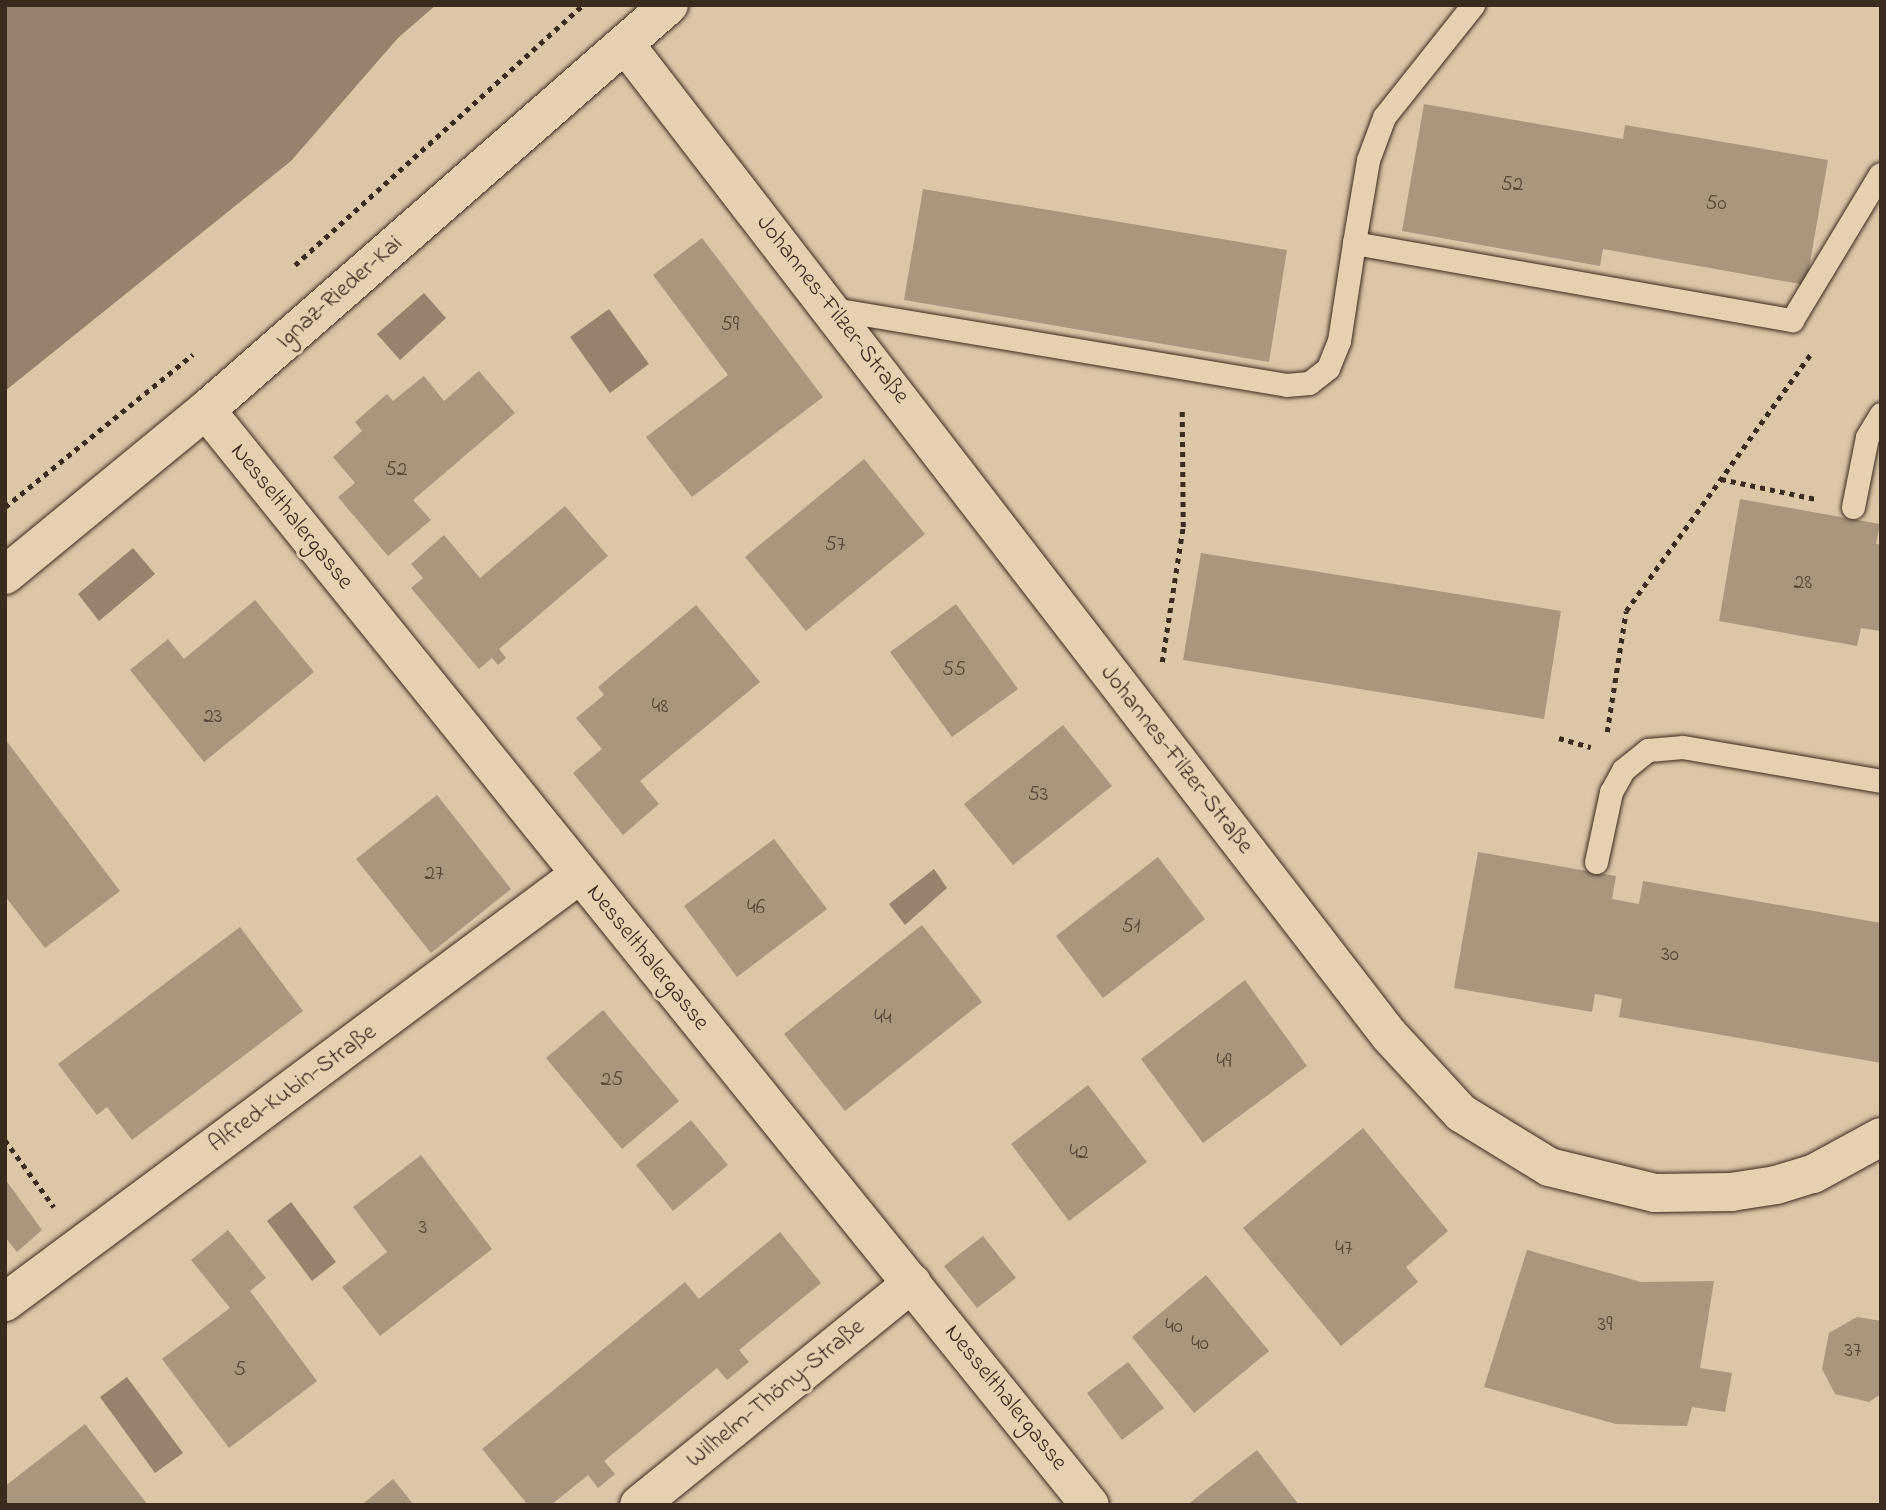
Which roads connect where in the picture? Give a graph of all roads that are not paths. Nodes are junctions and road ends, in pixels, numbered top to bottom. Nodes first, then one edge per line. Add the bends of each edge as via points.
1 (669, 5) edge
2 (1473, 5) edge
3 (625, 44) junction
4 (1881, 174) edge
5 (1354, 243) junction
6 (833, 309) junction
7 (206, 410) junction
8 (1881, 414) edge
9 (1853, 507) road end
10 (5, 575) edge
11 (1881, 781) edge
12 (1596, 862) dead end
13 (579, 875) junction
14 (1881, 1137) edge
15 (912, 1283) junction
16 (5, 1302) edge
17 (639, 1505) edge
18 (1090, 1505) edge

1 - 3 street, Ignaz-Rieder-Kai
2 - 5 lane via 1384,117 1368,160
3 - 6 street, Johannes-Filzer-Straße
3 - 7 street, Ignaz-Rieder-Kai
4 - 5 lane via 1792,320
5 - 6 lane via 1339,341 1328,368 1309,383 1286,385
6 - 14 street, Johannes-Filzer-Straße via 1389,1035 1461,1113 1549,1167 1655,1193 1731,1192 1776,1185 1813,1174
7 - 10 street, Ignaz-Rieder-Kai
7 - 13 street, Nesselthalergasse
8 - 9 lane via 1867,437
11 - 12 lane via 1683,747 1648,750 1622,770 1611,792
13 - 15 street, Nesselthalergasse
13 - 16 street, Alfred-Kubin-Straße
15 - 17 street, Wilhelm-Thöny-Straße
15 - 18 street, Nesselthalergasse

